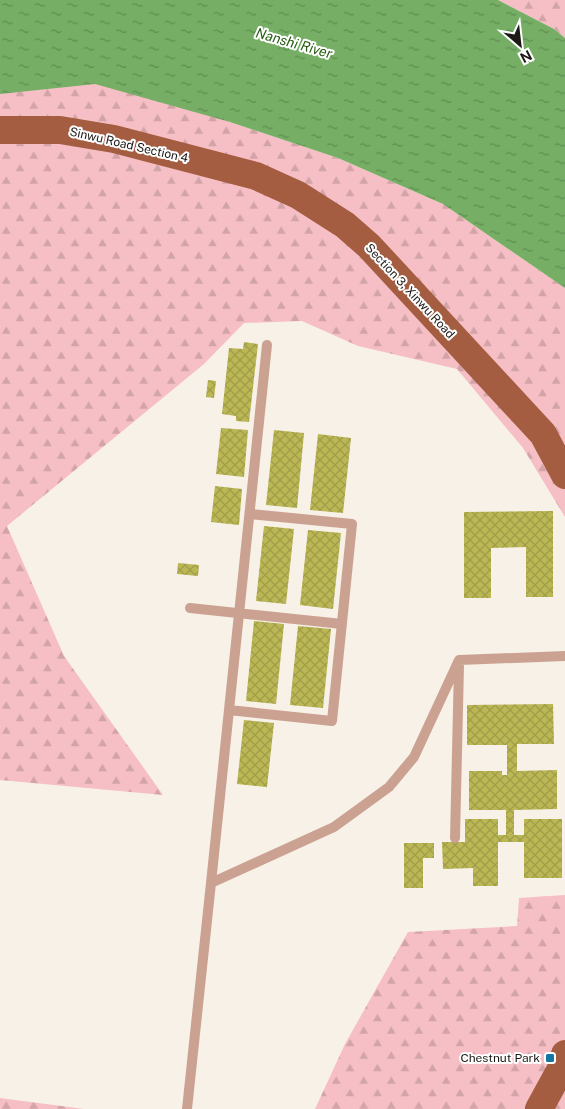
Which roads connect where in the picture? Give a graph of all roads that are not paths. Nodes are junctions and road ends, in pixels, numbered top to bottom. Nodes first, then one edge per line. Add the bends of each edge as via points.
1 (0, 130) edge
2 (267, 345) dead end
3 (565, 475) edge
4 (250, 514) junction
5 (190, 608) dead end
6 (239, 613) junction
7 (342, 624) junction
8 (565, 656) edge
9 (459, 660) junction
10 (229, 710) junction
11 (455, 838) dead end
12 (211, 882) junction
13 (565, 1054) edge
14 (188, 1109) edge
15 (539, 1109) edge

1 - 3 main road, Sinwu Road Section 4 via 60,130 114,140 256,176 298,195 345,225 369,246 543,434
2 - 4 lane
4 - 6 lane
4 - 7 lane via 352,524
5 - 6 lane
6 - 7 lane
6 - 10 lane
7 - 10 lane via 332,720
8 - 9 lane
9 - 11 lane
9 - 12 lane via 414,757 389,787 334,827
10 - 12 lane
12 - 14 lane
13 - 15 main road via 562,1067

